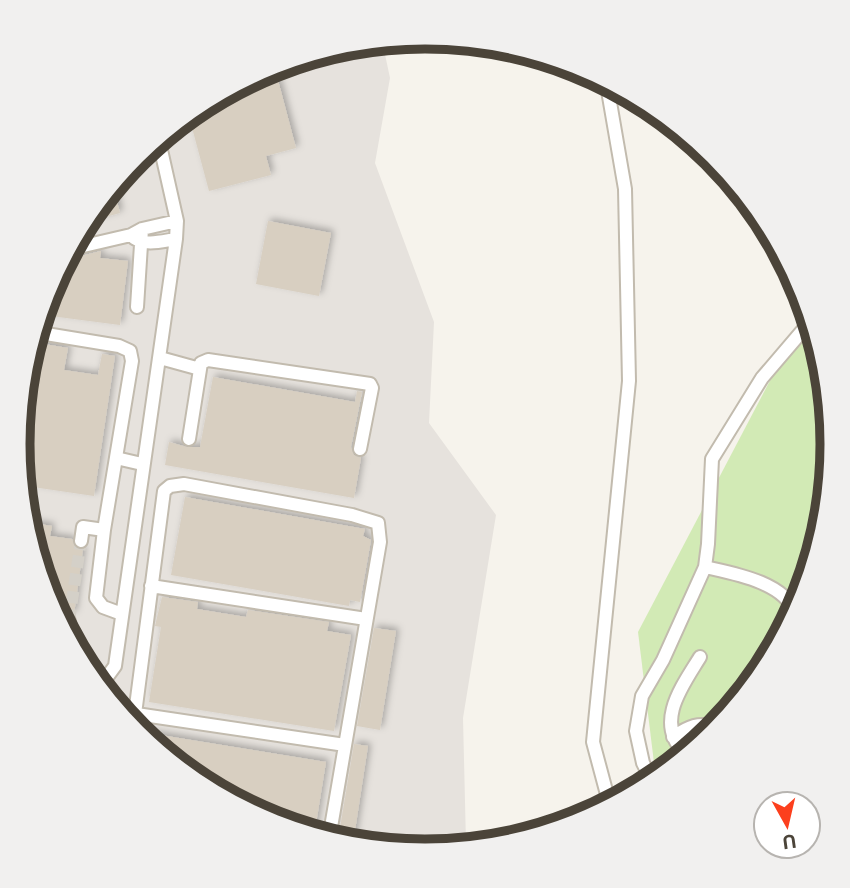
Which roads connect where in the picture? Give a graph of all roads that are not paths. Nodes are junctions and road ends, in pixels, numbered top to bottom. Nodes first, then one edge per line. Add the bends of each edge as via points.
1 (609, 95) edge
2 (161, 150) edge
3 (177, 221) junction
4 (138, 236) junction
5 (176, 239) junction
6 (83, 247) edge
7 (137, 307) dead end
8 (803, 329) edge
9 (46, 334) edge
10 (160, 358) junction
11 (200, 369) junction
12 (189, 439) dead end
13 (360, 449) dead end
14 (116, 458) junction
15 (142, 464) junction
16 (104, 530) junction
17 (81, 541) dead end
18 (705, 567) junction
19 (151, 586) junction
20 (788, 600) edge
21 (122, 614) junction
22 (366, 619) junction
23 (700, 657) dead end
24 (105, 677) edge
25 (130, 707) edge
26 (137, 714) edge
27 (702, 725) edge
28 (673, 737) junction
29 (345, 746) junction
30 (680, 746) edge
31 (647, 771) edge
32 (607, 794) edge
33 (331, 828) edge

1 - 32 street via 625,189 629,382 593,741
2 - 3 street
3 - 4 street
3 - 5 street
4 - 5 street
4 - 6 street
4 - 7 street
5 - 10 street
8 - 18 street via 762,378 712,459
9 - 14 street via 130,351
10 - 11 street
10 - 15 street
11 - 12 street
11 - 13 street via 201,362 208,360 366,382 372,388
14 - 15 street
14 - 16 street
15 - 21 street
16 - 17 street via 83,527
16 - 21 street via 96,598 103,607
18 - 20 street via 766,585
18 - 31 street via 642,696 636,731
19 - 22 street
19 - 22 street via 164,491 184,484 378,523 380,542
19 - 25 street
21 - 24 street via 115,666
22 - 29 street
23 - 28 street via 676,699
26 - 29 street
27 - 28 street via 687,727
28 - 30 street
29 - 33 street

